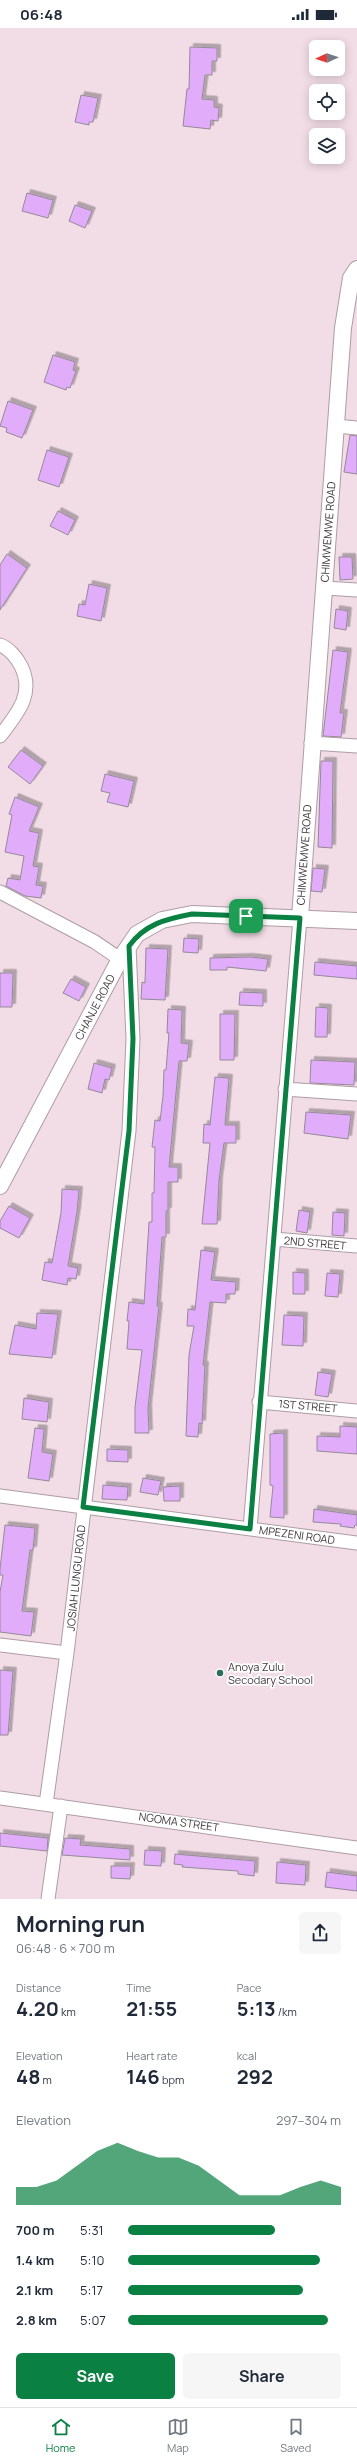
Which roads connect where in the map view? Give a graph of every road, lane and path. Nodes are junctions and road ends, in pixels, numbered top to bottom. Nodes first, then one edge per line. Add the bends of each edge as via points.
1 (354, 274) edge
2 (336, 426) junction
3 (357, 428) edge
4 (324, 588) junction
5 (357, 590) edge
6 (0, 645) edge
7 (0, 736) edge
8 (311, 743) junction
9 (357, 746) edge
10 (0, 892) edge
11 (300, 918) junction
12 (357, 921) edge
13 (129, 946) junction
14 (120, 959) junction
15 (285, 1089) junction
16 (357, 1094) edge
17 (0, 1186) edge
18 (274, 1239) junction
19 (357, 1246) edge
20 (259, 1402) junction
21 (357, 1411) edge
22 (0, 1496) edge
23 (83, 1507) junction
24 (250, 1529) junction
25 (357, 1543) edge
26 (0, 1645) edge
27 (67, 1653) junction
28 (0, 1798) edge
29 (46, 1804) junction
30 (60, 1806) junction
31 (357, 1848) edge
32 (48, 1899) edge

1 - 2 street, CHIMWEMWE ROAD via 343,328
2 - 3 street
2 - 4 street, CHIMWEMWE ROAD
4 - 5 street
4 - 8 street, CHIMWEMWE ROAD
6 - 7 street via 19,662 27,684 27,693 19,711
8 - 9 street
8 - 11 street, CHIMWEMWE ROAD
10 - 14 street via 95,942
11 - 12 street, CHANJE ROAD
11 - 13 street, CHANJE ROAD via 192,914 162,920 137,934
11 - 15 street, CHIMWEMWE ROAD
13 - 14 street, CHANJE ROAD
13 - 23 street, JOSIAH LUNGU ROAD via 133,1039 129,1131
14 - 17 street, CHANJE ROAD
15 - 16 street
15 - 18 street, CHIMWEMWE ROAD
18 - 19 street, 2ND STREET
18 - 20 street, CHIMWEMWE ROAD
20 - 21 street, 1ST STREET
20 - 24 street, CHIMWEMWE ROAD
22 - 23 street, MPEZENI ROAD
23 - 24 street, MPEZENI ROAD
23 - 27 street, JOSIAH LUNGU ROAD
24 - 25 street, MPEZENI ROAD
26 - 27 street
27 - 29 street, JOSIAH LUNGU ROAD
28 - 29 street, NGOMA STREET
29 - 30 street, NGOMA STREET
30 - 31 street, NGOMA STREET
30 - 32 street

